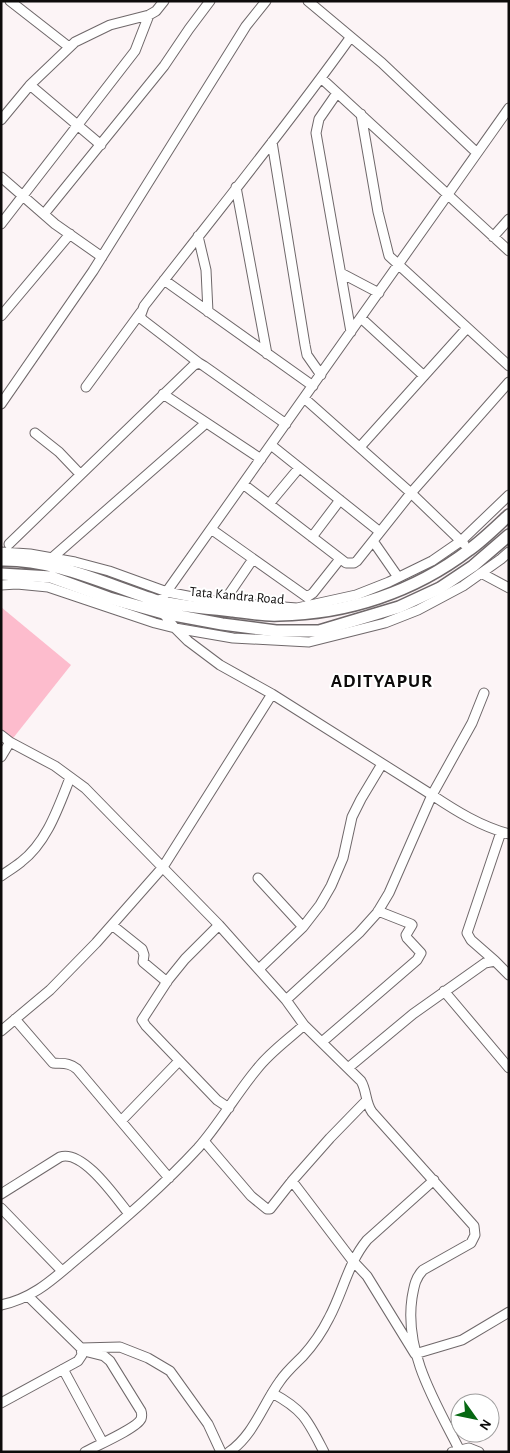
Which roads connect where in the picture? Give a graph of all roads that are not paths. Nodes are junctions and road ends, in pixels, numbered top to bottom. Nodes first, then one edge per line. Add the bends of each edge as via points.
1 (10, 1) edge
2 (164, 1) edge
3 (210, 1) edge
4 (266, 1) edge
5 (308, 1) edge
6 (149, 15) junction
7 (350, 38) junction
8 (69, 47) junction
9 (321, 78) junction
10 (30, 85) junction
11 (337, 93) junction
12 (509, 108) edge
13 (361, 114) junction
14 (1, 120) edge
15 (76, 125) junction
16 (272, 142) junction
17 (102, 145) junction
18 (477, 153) junction
19 (1, 177) edge
20 (236, 187) junction
21 (448, 194) junction
22 (22, 196) junction
23 (44, 214) junction
24 (509, 219) edge
25 (1, 224) edge
26 (70, 234) junction
27 (198, 236) junction
28 (493, 237) junction
29 (509, 251) edge
30 (102, 257) junction
31 (398, 265) junction
32 (341, 273) junction
33 (164, 280) junction
34 (379, 293) junction
35 (141, 312) junction
36 (208, 312) junction
37 (1, 316) edge
38 (361, 318) junction
39 (467, 328) junction
40 (351, 332) junction
41 (267, 354) junction
42 (199, 363) junction
43 (509, 366) edge
44 (321, 375) junction
45 (424, 376) junction
46 (509, 382) edge
47 (312, 386) junction
48 (86, 387) dead end
49 (163, 394) junction
50 (304, 398) junction
51 (1, 404) edge
52 (206, 423) junction
53 (286, 424) junction
54 (36, 433) dead end
55 (271, 445) junction
56 (360, 447) junction
57 (261, 459) junction
58 (299, 468) junction
59 (80, 474) junction
60 (243, 484) junction
61 (411, 492) junction
62 (509, 495) edge
63 (340, 500) junction
64 (269, 504) junction
65 (509, 515) edge
66 (211, 529) junction
67 (380, 532) junction
68 (509, 535) edge
69 (1, 537) edge
70 (312, 537) junction
71 (373, 541) junction
72 (461, 541) junction
73 (9, 544) junction
74 (470, 550) junction
75 (1, 552) edge
76 (509, 552) edge
77 (30, 554) junction
78 (340, 558) junction
79 (1, 560) edge
80 (253, 560) junction
81 (54, 562) junction
82 (482, 573) junction
83 (1, 574) edge
84 (398, 578) junction
85 (1, 585) edge
86 (509, 588) edge
87 (164, 596) junction
88 (356, 600) junction
89 (223, 603) junction
90 (163, 613) junction
91 (175, 628) junction
92 (484, 693) dead end
93 (272, 694) junction
94 (1, 735) edge
95 (10, 742) junction
96 (1, 757) edge
97 (382, 764) junction
98 (70, 778) junction
99 (432, 795) junction
100 (505, 833) edge
101 (163, 867) junction
102 (1, 876) edge
103 (258, 878) dead end
104 (378, 911) junction
105 (112, 925) junction
106 (219, 925) junction
107 (303, 927) junction
108 (495, 961) junction
109 (258, 969) junction
110 (509, 976) edge
111 (167, 982) junction
112 (444, 991) junction
113 (286, 1000) junction
114 (15, 1019) junction
115 (304, 1025) junction
116 (1, 1031) edge
117 (322, 1042) junction
118 (179, 1061) junction
119 (348, 1068) junction
120 (509, 1068) edge
121 (366, 1100) junction
122 (229, 1108) junction
123 (121, 1121) junction
124 (204, 1141) junction
125 (169, 1178) junction
126 (434, 1180) junction
127 (292, 1181) junction
128 (1, 1194) edge
129 (1, 1208) edge
130 (129, 1214) junction
131 (352, 1260) junction
132 (62, 1271) junction
133 (29, 1297) junction
134 (1, 1305) edge
135 (509, 1312) edge
136 (81, 1350) junction
137 (415, 1354) junction
138 (63, 1369) junction
139 (272, 1394) junction
140 (1, 1404) edge
141 (103, 1443) junction
142 (455, 1450) edge
143 (85, 1452) edge
144 (221, 1452) edge
145 (230, 1452) edge
146 (324, 1452) edge
147 (479, 1452) edge

1 - 8 street
2 - 6 street
3 - 17 street
4 - 30 street via 241,34
5 - 7 street
6 - 8 street via 110,25 84,36
6 - 15 street via 135,51
7 - 9 street
7 - 18 street via 382,63
8 - 10 street
9 - 11 street
9 - 16 street
10 - 14 street
10 - 15 street
11 - 13 street
11 - 32 street via 320,119 316,133
12 - 18 street
13 - 21 street
13 - 31 street via 386,245 389,256
15 - 17 street
15 - 22 street
16 - 20 street
16 - 44 street via 307,355
17 - 23 street
18 - 21 street
19 - 22 street
20 - 27 street
20 - 41 street
21 - 28 street
21 - 31 street
22 - 23 street
22 - 25 street
23 - 26 street
24 - 28 street
26 - 30 street
26 - 37 street
27 - 33 street
27 - 36 street via 206,270
28 - 29 street
30 - 51 street
31 - 34 street
31 - 39 street
32 - 34 street
32 - 40 street
33 - 35 street
33 - 36 street
34 - 38 street
35 - 42 street via 143,320
35 - 48 street
36 - 41 street
38 - 40 street
38 - 45 street
39 - 43 street
39 - 45 street
40 - 44 street
41 - 47 street
42 - 49 street
42 - 53 street
44 - 47 street
45 - 56 street
46 - 61 street
47 - 50 street
49 - 52 street
49 - 59 street
50 - 53 street
50 - 56 street
52 - 57 street
52 - 81 street
53 - 55 street
54 - 59 street
55 - 57 street
55 - 58 street
56 - 61 street
57 - 60 street
58 - 63 street
58 - 64 street
59 - 73 street
60 - 64 street
60 - 66 street
61 - 67 street
61 - 72 street
62 - 72 street
63 - 67 street
63 - 70 street
64 - 70 street
65 - 74 main road, Tata Kandra Road
66 - 80 street
66 - 87 street
67 - 71 street
68 - 90 main road, Tata Kandra Road via 474,566 440,588 399,607 319,631 276,631
69 - 73 street
70 - 78 street
71 - 78 street via 354,563 346,563
71 - 84 street
72 - 74 street
72 - 84 street via 432,561
73 - 77 street
74 - 88 main road, Tata Kandra Road via 438,572 400,590
75 - 77 street
76 - 82 street
77 - 81 street
78 - 80 street via 313,594 306,597
79 - 81 main road, Tata Kandra Road
80 - 89 street
81 - 87 main road, Tata Kandra Road
82 - 86 street
82 - 91 street via 410,613 376,626 309,642 233,638
83 - 90 main road, Tata Kandra Road via 51,577
84 - 88 street
85 - 91 street via 48,587
87 - 88 main road, Tata Kandra Road via 225,610 277,616 326,612
87 - 89 street
87 - 90 street
88 - 89 street via 297,608
90 - 91 street
91 - 93 street via 220,665
92 - 99 street via 472,723
93 - 97 street
93 - 101 street
94 - 95 street
95 - 96 street
95 - 98 street via 55,766
97 - 99 street
97 - 107 street via 352,817 344,858 331,886
98 - 101 street via 85,788
98 - 102 street via 37,846 22,862
99 - 100 street via 483,825
99 - 104 street
100 - 108 street via 467,933
101 - 105 street
101 - 106 street
103 - 107 street
104 - 113 street via 359,933
104 - 117 street via 411,924 406,938 421,953 417,960
105 - 111 street via 142,949 143,962
105 - 114 street via 50,990
106 - 109 street
106 - 111 street
107 - 109 street
108 - 110 street
108 - 112 street via 485,963
109 - 113 street
111 - 118 street via 142,1020
112 - 119 street
112 - 120 street
113 - 115 street
114 - 116 street
114 - 123 street via 53,1063 66,1063 77,1069
115 - 117 street
115 - 122 street via 262,1062
117 - 119 street
118 - 122 street via 220,1103
118 - 123 street
119 - 121 street via 363,1085
121 - 126 street via 372,1112
121 - 127 street
122 - 124 street
123 - 125 street
124 - 125 street
124 - 127 street via 251,1196 267,1209 273,1208
125 - 130 street
126 - 131 street via 367,1240
126 - 137 street via 469,1218 476,1235 471,1243 418,1275 410,1314
127 - 131 street
128 - 130 street via 60,1157 71,1155 92,1170
129 - 132 street
130 - 132 street
131 - 137 street via 367,1276
131 - 139 street via 322,1331
132 - 133 street
133 - 134 street
133 - 136 street
135 - 137 street via 462,1340
136 - 138 street via 81,1358
136 - 141 street via 108,1358 141,1411 141,1420 134,1426
136 - 144 street via 120,1347 170,1371 208,1424
137 - 142 street
138 - 140 street
138 - 141 street
139 - 145 street via 245,1438
139 - 146 street via 297,1409
141 - 143 street
142 - 147 street via 469,1448

